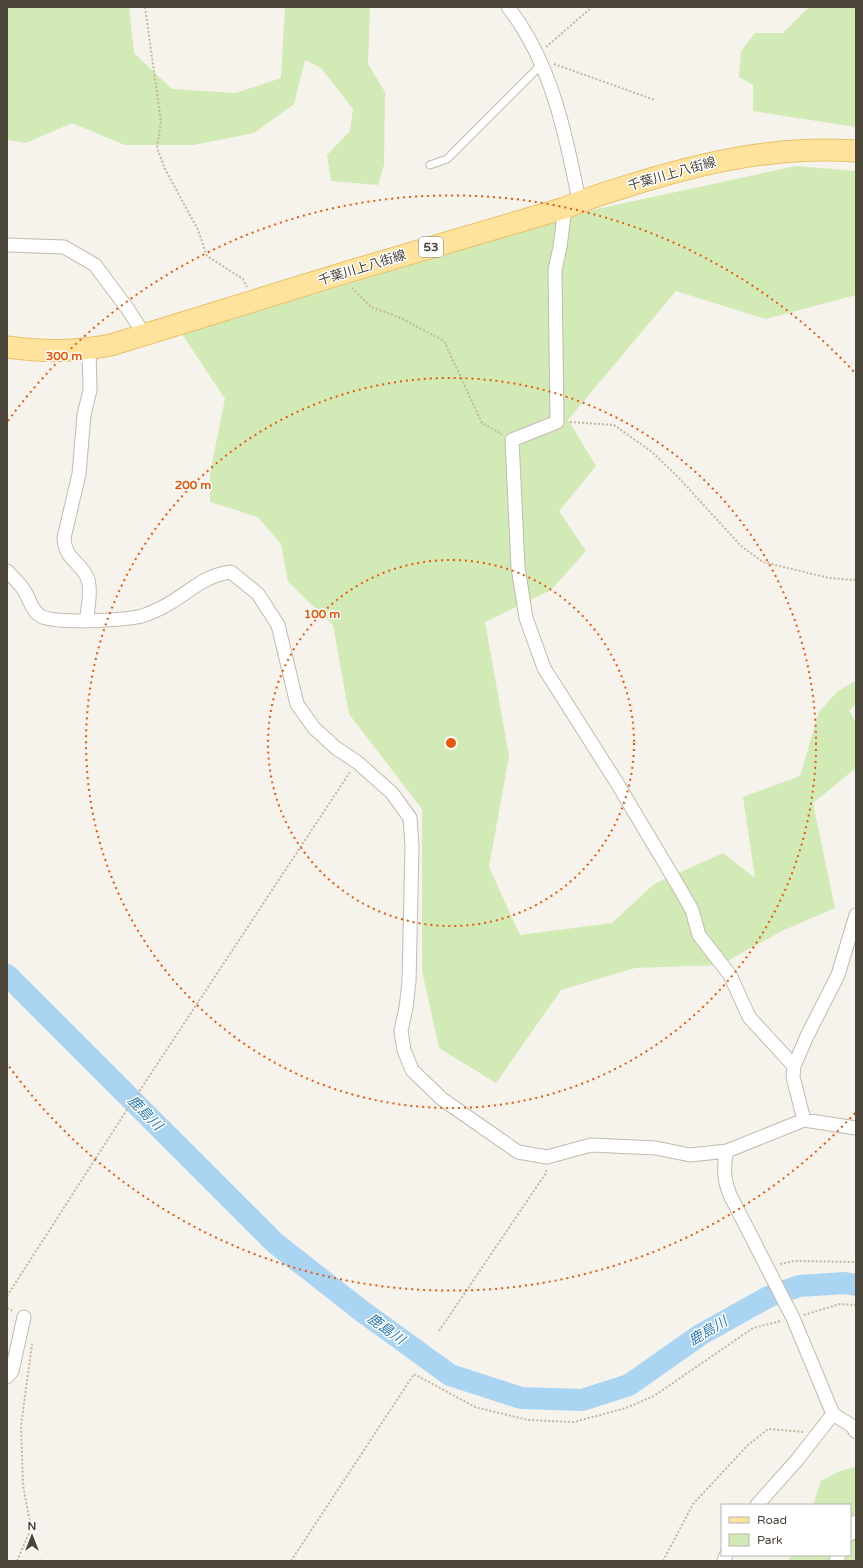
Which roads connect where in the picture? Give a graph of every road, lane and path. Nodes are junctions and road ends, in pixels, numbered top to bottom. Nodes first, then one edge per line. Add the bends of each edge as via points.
1 (145, 7) edge
2 (508, 7) edge
3 (592, 7) edge
4 (541, 61) junction
5 (655, 100) dead end
6 (856, 151) edge
7 (430, 166) dead end
8 (572, 205) junction
9 (7, 245) edge
10 (344, 273) junction
11 (255, 300) junction
12 (144, 334) junction
13 (9, 346) edge
14 (89, 349) junction
15 (557, 422) junction
16 (512, 440) junction
17 (7, 571) edge
18 (856, 580) edge
19 (86, 621) junction
20 (357, 762) junction
21 (856, 915) edge
22 (794, 1066) junction
23 (804, 1120) junction
24 (856, 1128) edge
25 (727, 1151) junction
26 (547, 1157) junction
27 (856, 1262) edge
28 (768, 1269) junction
29 (7, 1296) edge
30 (856, 1305) edge
31 (24, 1317) joint
32 (793, 1318) junction
33 (439, 1331) dead end
34 (7, 1377) edge
35 (833, 1414) junction
36 (856, 1432) edge
37 (818, 1433) junction
38 (758, 1504) edge
39 (856, 1522) edge
40 (851, 1532) edge
41 (17, 1561) edge
42 (291, 1561) edge
43 (663, 1561) edge

1 - 11 path via 161,122 157,148 165,169 198,230 207,256 243,279
2 - 4 street via 521,24
3 - 4 path via 544,49
4 - 5 path via 551,62
4 - 7 lane via 536,70 447,159
4 - 8 street via 568,146
6 - 8 main road, 千葉川上八街線 / 53 via 796,150 740,157 682,170
8 - 10 main road, 千葉川上八街線 / 53
8 - 15 street via 556,270
9 - 12 street via 64,247 95,265
10 - 11 main road, 千葉川上八街線 / 53
10 - 16 path via 349,284 371,307 401,318 444,341 482,423
11 - 12 main road, 千葉川上八街線 / 53
12 - 14 main road, 千葉川上八街線 / 53
13 - 14 main road, 千葉川上八街線 / 53 via 51,352
14 - 19 street via 90,390 84,415 79,474 64,538 64,547 68,554 88,579
15 - 16 street
15 - 18 path via 614,425 652,452 741,546 763,562 829,578
16 - 22 street via 518,566 526,618 544,668 671,874 692,910 699,936 730,975 749,1017
17 - 19 street via 25,592 32,607 40,616 52,620
19 - 20 street via 142,616 162,607 206,578 231,572 258,594 278,625 297,704 314,728 336,748
20 - 26 street via 392,793 410,818 412,846 409,982 401,1031 404,1050 412,1070 442,1099 518,1152
20 - 29 path
21 - 22 street via 838,975
22 - 23 street via 793,1077
23 - 24 street
23 - 25 street
25 - 26 street via 690,1155 656,1148 591,1145
25 - 28 street via 724,1171 726,1186
26 - 33 path via 546,1173
27 - 28 path via 794,1261
28 - 32 street
30 - 32 path via 840,1304
31 - 34 street via 12,1371
31 - 41 path via 32,1345 21,1426 23,1485 31,1529
32 - 35 street
32 - 42 path via 753,1328 654,1396 626,1408 574,1422 528,1420 475,1407 414,1374
35 - 36 street via 852,1426
35 - 37 street
37 - 38 street
37 - 43 path via 768,1428 747,1446 693,1504
39 - 40 street

